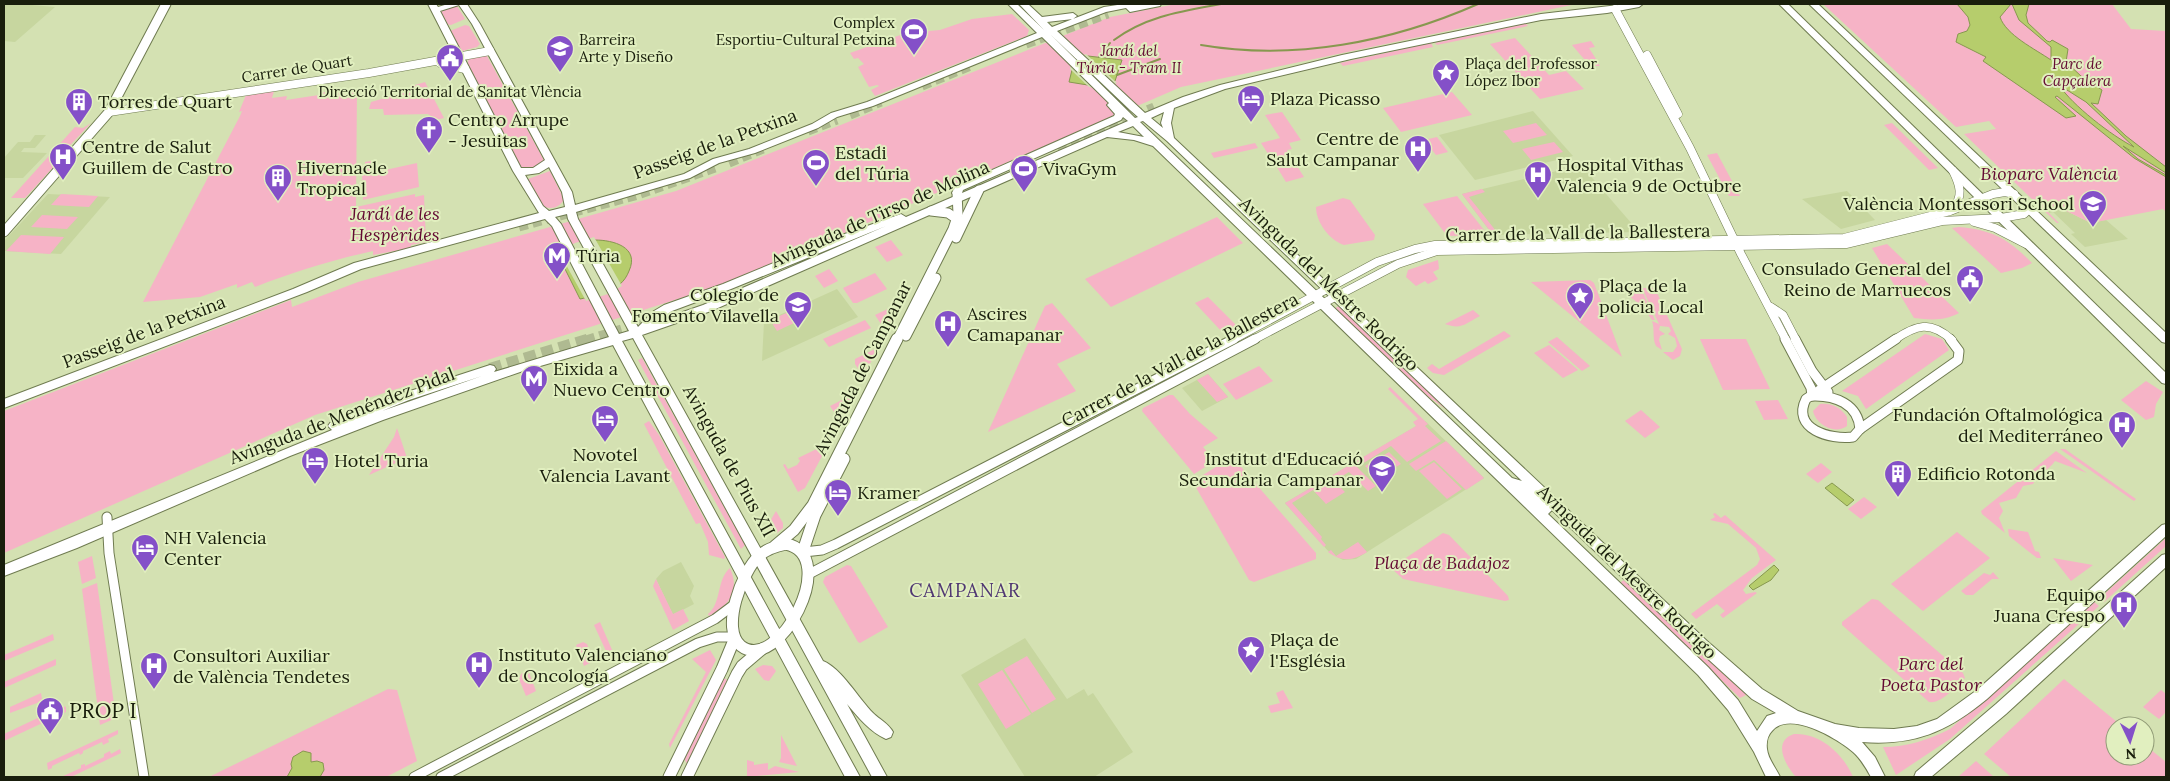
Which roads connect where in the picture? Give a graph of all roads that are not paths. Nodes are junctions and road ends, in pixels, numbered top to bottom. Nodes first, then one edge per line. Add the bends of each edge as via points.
1 (166, 4) edge
2 (456, 4) edge
3 (463, 4) edge
4 (1012, 4) edge
5 (1023, 4) edge
6 (1136, 4) edge
7 (1158, 4) edge
8 (1639, 4) edge
9 (1783, 4) edge
10 (1813, 4) edge
11 (433, 7) edge
12 (1619, 8) junction
13 (1106, 12) junction
14 (1041, 20) junction
15 (1047, 32) junction
16 (1054, 39) junction
17 (1026, 44) tunnel mouth
18 (490, 51) junction
19 (459, 57) junction
20 (1347, 58) junction
21 (435, 62) junction
22 (973, 65) tunnel mouth
23 (465, 69) junction
24 (1654, 82) junction
25 (1664, 87) junction
26 (1170, 106) junction
27 (1154, 107) tunnel mouth
28 (1126, 111) junction
29 (109, 112) junction
30 (850, 115) tunnel mouth
31 (1144, 118) junction
32 (837, 120) tunnel mouth
33 (1135, 122) junction
34 (1103, 134) junction
35 (1170, 139) junction
36 (1158, 144) junction
37 (1058, 150) tunnel mouth
38 (550, 160) junction
39 (729, 162) tunnel mouth
40 (715, 168) tunnel mouth
41 (518, 171) junction
42 (1953, 171) junction
43 (1192, 176) junction
44 (979, 190) junction
45 (2014, 194) junction
46 (957, 196) junction
47 (1981, 198) junction
48 (1236, 202) junction
49 (1220, 206) junction
50 (2030, 209) junction
51 (931, 211) junction
52 (1950, 211) junction
53 (546, 214) junction
54 (572, 214) junction
55 (909, 217) junction
56 (2002, 218) junction
57 (957, 219) junction
58 (1959, 219) junction
59 (519, 227) tunnel mouth
60 (4, 232) edge
61 (1737, 243) junction
62 (2034, 250) junction
63 (1312, 275) junction
64 (1326, 288) junction
65 (296, 291) junction
66 (1335, 297) junction
67 (1318, 300) junction
68 (1770, 307) junction
69 (677, 312) tunnel mouth
70 (628, 336) junction
71 (2166, 339) edge
72 (490, 369) tunnel mouth
73 (2166, 380) edge
74 (1824, 388) junction
75 (1812, 396) junction
76 (1833, 397) junction
77 (4, 404) edge
78 (1860, 429) junction
79 (1456, 431) junction
80 (1517, 469) junction
81 (1506, 482) junction
82 (108, 523) junction
83 (2166, 529) edge
84 (1592, 543) junction
85 (73, 544) junction
86 (775, 546) junction
87 (803, 551) junction
88 (759, 555) junction
89 (2166, 559) edge
90 (4, 566) edge
91 (4, 571) edge
92 (809, 574) junction
93 (4, 576) edge
94 (744, 576) junction
95 (736, 604) junction
96 (793, 618) junction
97 (734, 638) junction
98 (778, 640) junction
99 (762, 649) junction
100 (816, 660) junction
101 (1795, 716) junction
102 (1835, 731) junction
103 (886, 732) dead end
104 (1760, 749) junction
105 (444, 762) junction
106 (672, 772) edge
107 (444, 776) edge
108 (144, 777) edge
109 (414, 777) edge
110 (686, 777) edge
111 (853, 777) edge
112 (880, 777) edge
113 (1773, 777) edge
114 (1878, 777) edge
115 (1921, 777) edge

1 - 29 main road
2 - 11 main road
3 - 18 main road
4 - 15 main road
5 - 14 main road
6 - 13 main road, Passeig de la Petxina
7 - 13 main road, Passeig de la Petxina
8 - 12 main road
9 - 42 main road
10 - 45 main road
11 - 19 main road
12 - 20 main road via 1541,17
12 - 24 street
12 - 25 street
13 - 14 main road
13 - 15 main road, Passeig de la Petxina
14 - 15 main road
15 - 16 main road
15 - 54 main road, Passeig de la Petxina via 870,104 834,115 752,151 716,161 687,176 590,205
16 - 28 main road
16 - 28 main road
17 - 22 main road
18 - 19 street, Carrer de Quart
18 - 38 main road
19 - 21 street, Carrer de Quart
19 - 23 main road
20 - 26 main road, Avinguda de Tirso de Molina via 1223,87
20 - 27 main road via 1216,85
21 - 23 street
21 - 29 street, Carrer de Quart
23 - 41 main road
24 - 25 street
24 - 61 street
25 - 61 street via 1738,232
26 - 31 main road, Avinguda de Tirso de Molina
26 - 35 main road via 1166,123
28 - 31 main road, Avinguda del Mestre Rodrigo
28 - 33 main road, Avinguda del Mestre Rodrigo
28 - 46 main road via 1118,118 959,188
29 - 60 main road
30 - 32 main road
31 - 33 main road, Avinguda de Tirso de Molina
31 - 35 main road, Avinguda del Mestre Rodrigo
33 - 34 main road, Avinguda de Tirso de Molina
33 - 36 main road, Avinguda del Mestre Rodrigo
34 - 36 main road, Avinguda del Mestre Rodrigo via 1128,136
34 - 44 main road, Avinguda de Tirso de Molina
35 - 48 main road, Avinguda del Mestre Rodrigo
36 - 43 main road, Avinguda del Mestre Rodrigo
37 - 46 main road, Avinguda de Tirso de Molina
38 - 41 main road via 536,170
38 - 54 main road via 567,192
39 - 40 main road, Passeig de la Petxina
41 - 53 main road
42 - 47 main road
42 - 52 street via 1961,194 1958,204
43 - 48 main road, Avinguda del Mestre Rodrigo via 1225,200
43 - 49 main road, Avinguda del Mestre Rodrigo
44 - 46 main road, Avinguda de Tirso de Molina
44 - 87 main road, Avinguda de Campanar via 824,499
45 - 47 street, Carrer de la Vall de la Ballestera via 2001,192
45 - 50 main road
46 - 51 main road, Avinguda de Tirso de Molina
46 - 55 main road, Avinguda de Tirso de Molina
46 - 57 main road, Avinguda de Campanar
47 - 52 street, Carrer de la Vall de la Ballestera
47 - 56 main road
48 - 63 main road, Avinguda del Mestre Rodrigo
49 - 63 main road, Avinguda del Mestre Rodrigo via 1238,213 1290,262
49 - 67 main road, Avinguda del Mestre Rodrigo
50 - 56 street, Carrer de la Vall de la Ballestera via 2024,214
50 - 71 main road
51 - 55 main road, Avinguda de Tirso de Molina
51 - 57 main road via 948,213
52 - 61 street, Carrer de la Vall de la Ballestera via 1844,238
53 - 54 main road, Passeig de la Petxina
53 - 65 main road, Passeig de la Petxina via 358,266
53 - 70 main road via 556,224 608,321
54 - 70 main road via 626,316
55 - 69 main road, Avinguda de Tirso de Molina
55 - 70 main road, Avinguda de Tirso de Molina via 725,300
56 - 58 street, Carrer de la Vall de la Ballestera
56 - 62 main road
57 - 86 main road, Avinguda de Campanar via 814,502 800,524
58 - 61 street, Carrer de la Vall de la Ballestera via 1852,244
58 - 62 street via 1994,228
59 - 65 main road, Passeig de la Petxina via 342,275
61 - 64 street, Carrer de la Vall de la Ballestera via 1432,244 1364,268
61 - 66 street, Carrer de la Vall de la Ballestera via 1437,252 1398,264
61 - 68 street
62 - 73 main road
63 - 64 main road, Avinguda del Mestre Rodrigo
64 - 66 main road, Avinguda del Mestre Rodrigo
64 - 67 street, Carrer de la Vall de la Ballestera
65 - 77 main road, Passeig de la Petxina
66 - 67 street, Carrer de la Vall de la Ballestera
66 - 80 main road, Avinguda del Mestre Rodrigo
67 - 79 main road, Avinguda del Mestre Rodrigo
67 - 87 street, Carrer de la Vall de la Ballestera via 836,544 822,550
67 - 92 street, Carrer de la Vall de la Ballestera
68 - 74 street via 1783,316
68 - 75 street
70 - 82 main road, Avinguda de Menéndez Pidal via 520,367 379,417
70 - 88 main road, Avinguda de Pius XII
70 - 94 main road
72 - 82 main road, Avinguda de Menéndez Pidal via 373,410
74 - 75 street
74 - 76 street
74 - 78 street via 1912,328 1932,328 1954,341 1960,351 1958,360
75 - 76 street
75 - 78 street via 1802,404 1801,411 1813,429 1842,439 1853,437
76 - 78 street via 1856,412
79 - 80 main road, Avinguda del Mestre Rodrigo via 1472,439 1499,463
79 - 81 main road, Avinguda del Mestre Rodrigo
80 - 84 main road, Avinguda del Mestre Rodrigo
81 - 84 main road via 1524,487 1573,532
81 - 104 main road, Avinguda del Mestre Rodrigo via 1708,676 1733,705
82 - 85 main road, Avinguda de Menéndez Pidal
82 - 90 main road, Avinguda de Menéndez Pidal
82 - 108 street via 109,553
83 - 102 main road via 1993,683 1942,723 1893,736
84 - 101 main road, Avinguda del Mestre Rodrigo via 1728,669 1758,694
85 - 91 main road, Avinguda de Menéndez Pidal
85 - 93 main road, Avinguda de Menéndez Pidal
86 - 87 main road, Avinguda de Pius XII via 793,545
86 - 88 main road, Avinguda de Pius XII
87 - 92 main road
88 - 94 main road, Avinguda de Pius XII
88 - 96 main road, Avinguda de Pius XII
89 - 115 main road
92 - 96 main road via 807,589
94 - 95 main road, Avinguda de Pius XII
94 - 98 main road
95 - 97 main road, Avinguda de Pius XII
95 - 105 street via 715,619
96 - 98 main road
96 - 100 main road, Avinguda de Pius XII
97 - 99 main road via 741,647
97 - 106 main road
97 - 107 street via 716,637 698,643
98 - 99 main road
98 - 111 main road
99 - 110 main road via 737,674
100 - 103 main road via 873,724
100 - 112 main road, Avinguda de Pius XII
101 - 102 main road, Avinguda del Mestre Rodrigo
101 - 104 main road via 1771,721 1766,726
102 - 114 main road via 1860,749
104 - 113 main road, Avinguda del Mestre Rodrigo
105 - 107 street
105 - 109 street
106 - 110 main road via 679,768

